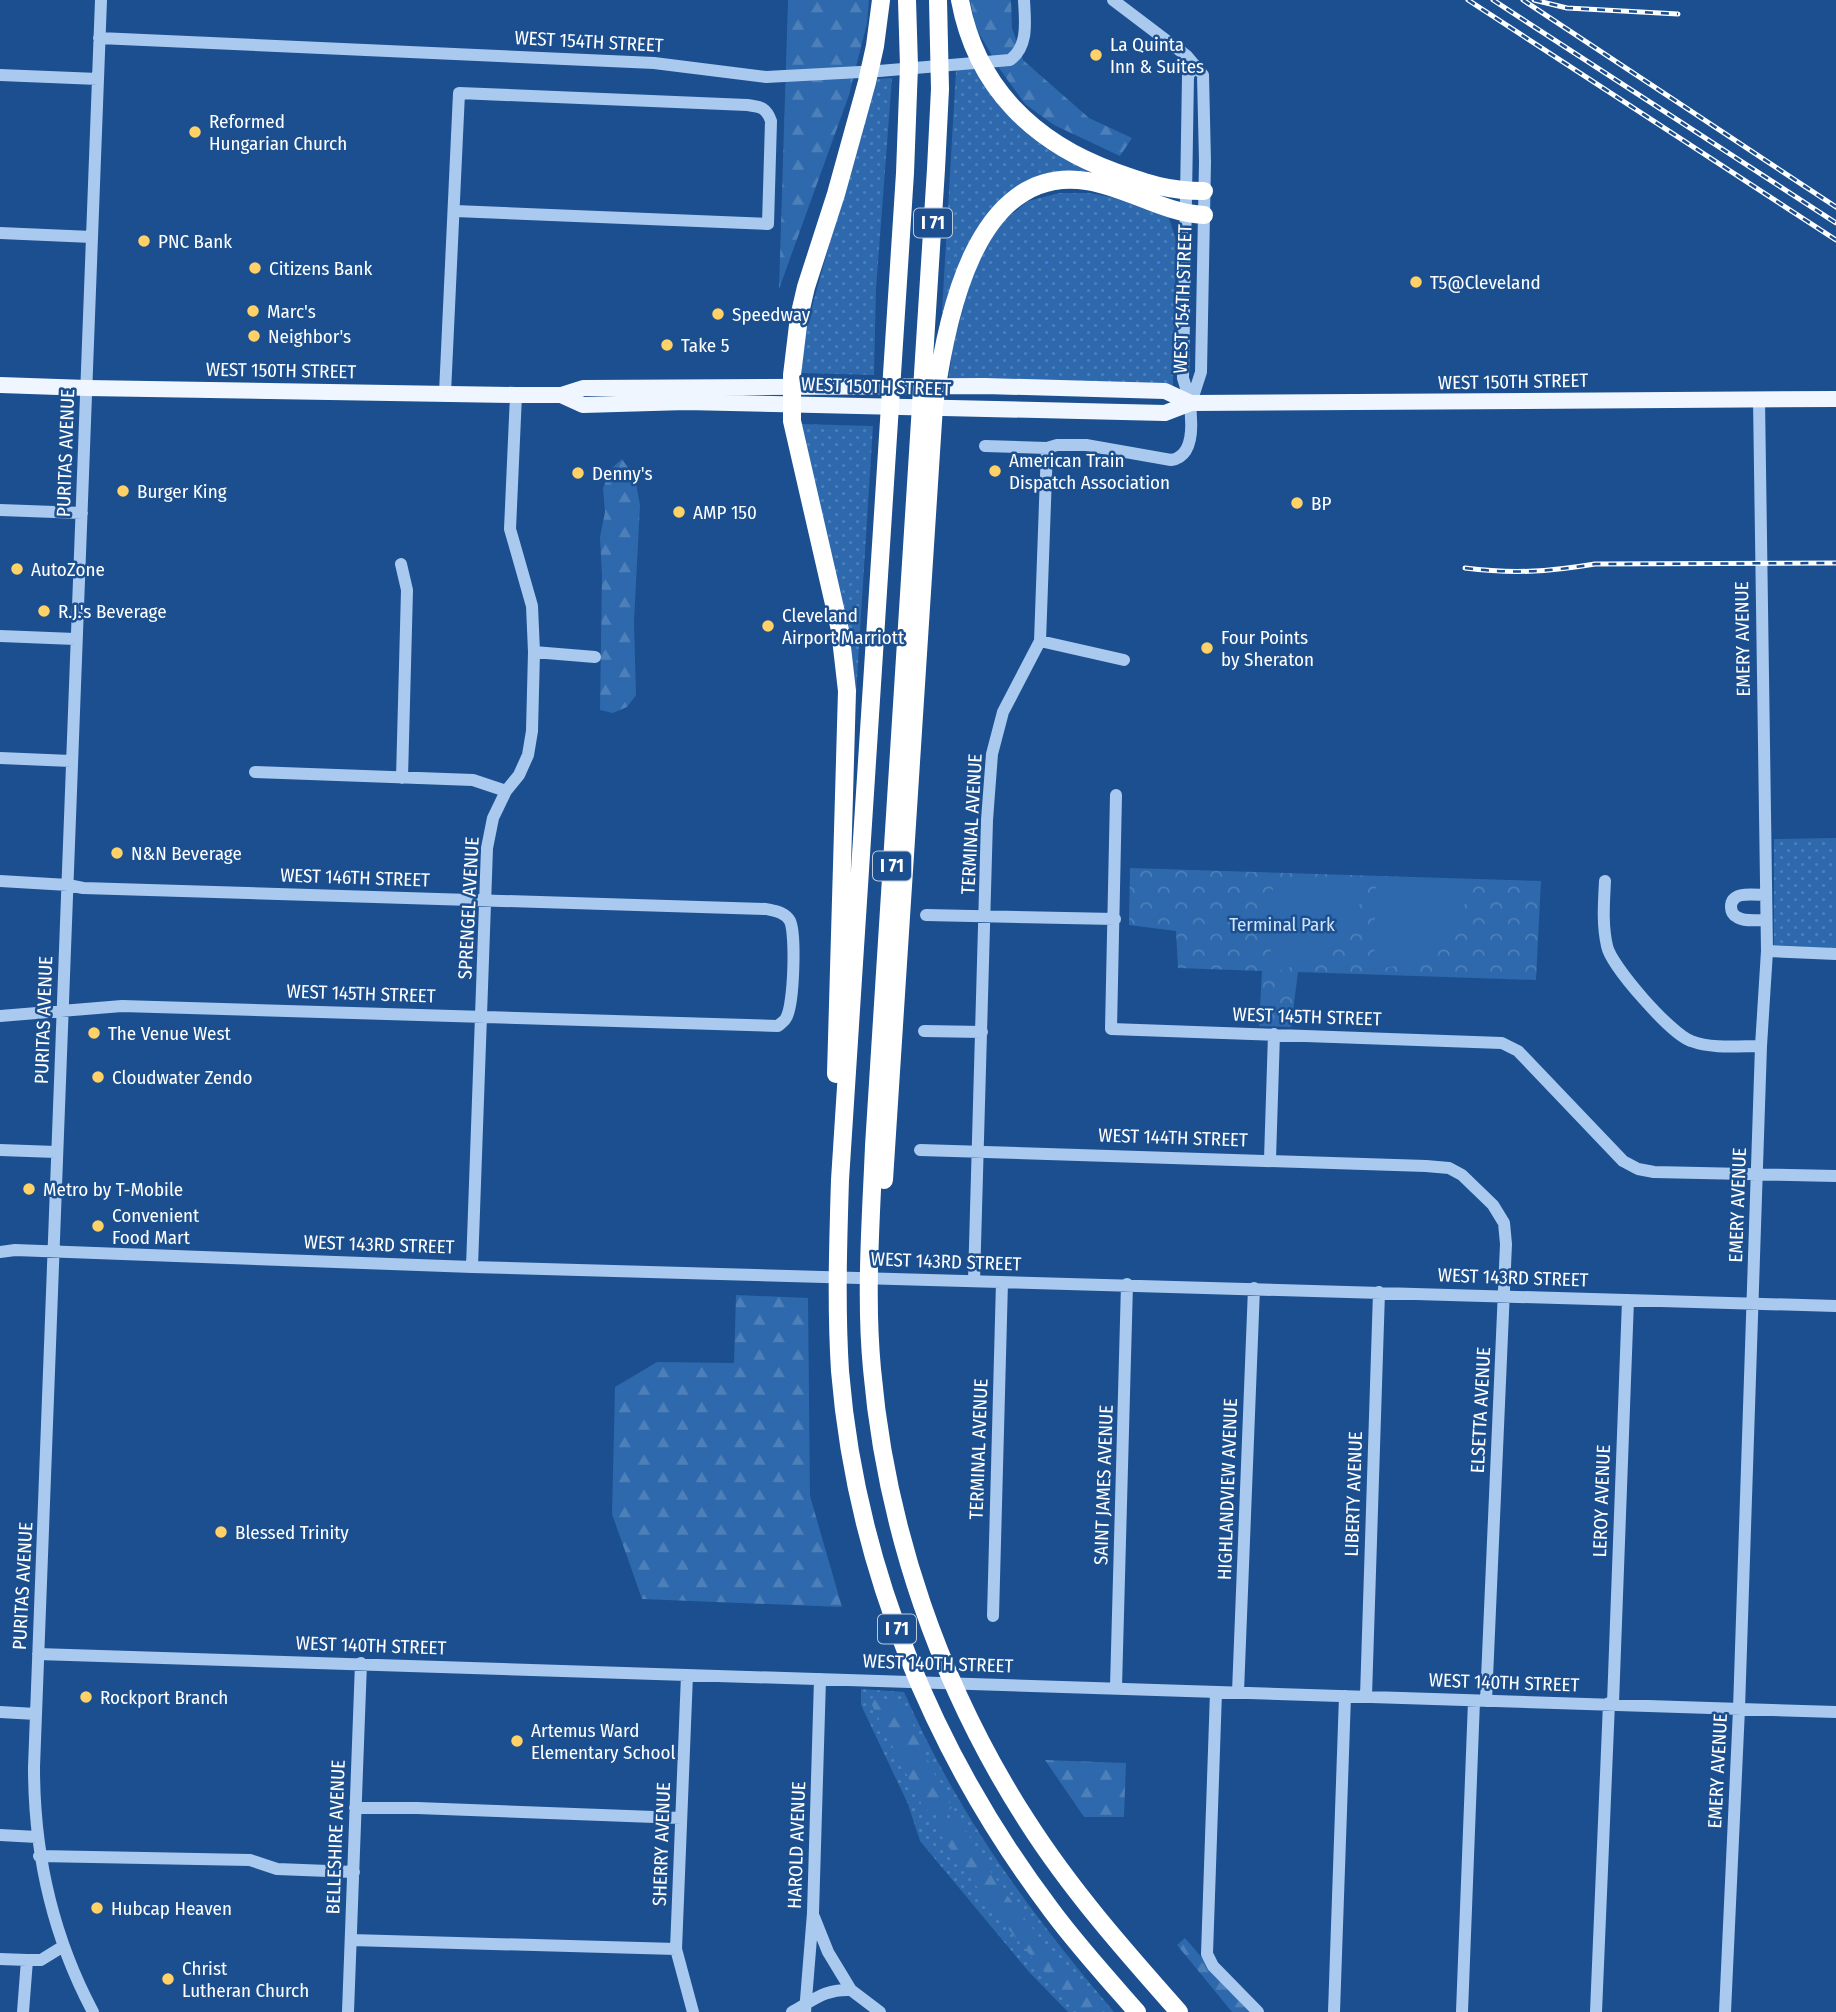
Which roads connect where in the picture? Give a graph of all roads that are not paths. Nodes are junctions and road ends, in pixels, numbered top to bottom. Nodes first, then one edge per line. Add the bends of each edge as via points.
1 (101, 0) edge
2 (881, 0) edge
3 (907, 0) edge
4 (938, 0) edge
5 (960, 0) edge
6 (1024, 0) edge
7 (1113, 0) edge
8 (99, 38) junction
9 (0, 75) edge
10 (98, 79) junction
11 (1195, 191) junction
12 (455, 211) junction
13 (1185, 214) junction
14 (1204, 215) junction
15 (0, 233) edge
16 (92, 237) junction
17 (933, 357) junction
18 (0, 385) edge
19 (87, 388) junction
20 (445, 393) junction
21 (516, 395) junction
22 (792, 395) junction
23 (1759, 399) junction
24 (1836, 399) edge
25 (1191, 403) junction
26 (985, 446) dead end
27 (1047, 448) junction
28 (0, 510) edge
29 (82, 513) junction
30 (401, 564) dead end
31 (0, 636) edge
32 (75, 639) junction
33 (1040, 641) junction
34 (534, 652) junction
35 (595, 657) dead end
36 (1124, 660) dead end
37 (0, 758) edge
38 (71, 761) junction
39 (255, 772) dead end
40 (402, 778) junction
41 (506, 791) junction
42 (1115, 795) dead end
43 (0, 881) edge
44 (1605, 881) dead end
45 (68, 885) junction
46 (1766, 895) junction
47 (486, 900) junction
48 (926, 915) dead end
49 (985, 916) junction
50 (1115, 919) junction
51 (1766, 920) junction
52 (1766, 951) junction
53 (1836, 954) edge
54 (793, 962) joint
55 (62, 1012) junction
56 (0, 1016) edge
57 (482, 1016) junction
58 (924, 1031) dead end
59 (982, 1032) junction
60 (1274, 1034) junction
61 (1761, 1046) junction
62 (0, 1150) edge
63 (920, 1150) dead end
64 (978, 1151) junction
65 (56, 1152) junction
66 (1270, 1159) junction
67 (1426, 1166) joint
68 (1758, 1174) junction
69 (1836, 1176) edge
70 (841, 1180) junction
71 (0, 1252) edge
72 (55, 1252) junction
73 (472, 1267) junction
74 (974, 1281) junction
75 (1002, 1282) junction
76 (1127, 1284) junction
77 (1254, 1288) junction
78 (1378, 1292) junction
79 (1504, 1296) junction
80 (1628, 1300) junction
81 (1753, 1303) junction
82 (1836, 1306) edge
83 (993, 1616) dead end
84 (38, 1654) junction
85 (362, 1663) junction
86 (687, 1675) junction
87 (820, 1679) junction
88 (1116, 1687) junction
89 (1216, 1692) junction
90 (1238, 1692) junction
91 (1345, 1696) junction
92 (1366, 1696) junction
93 (1480, 1701) junction
94 (1611, 1703) junction
95 (1739, 1709) junction
96 (0, 1712) edge
97 (1836, 1712) edge
98 (36, 1714) junction
99 (355, 1808) junction
100 (681, 1818) junction
101 (0, 1835) edge
102 (37, 1837) junction
103 (40, 1856) junction
104 (354, 1872) junction
105 (813, 1913) junction
106 (351, 1940) junction
107 (62, 1947) junction
108 (676, 1949) junction
109 (0, 1959) edge
110 (27, 1960) junction
111 (851, 1990) junction
112 (805, 2008) edge
113 (23, 2012) edge
114 (93, 2012) edge
115 (348, 2012) edge
116 (693, 2012) edge
117 (792, 2012) edge
118 (880, 2012) edge
119 (1137, 2012) edge
120 (1179, 2012) edge
121 (1258, 2012) edge
122 (1334, 2012) edge
123 (1462, 2012) edge
124 (1596, 2012) edge
125 (1725, 2012) edge

1 - 8 street, PURITAS AVENUE
2 - 22 highway via 863,94 806,286
3 - 70 highway, I 71 via 908,91
4 - 17 highway, I 71
5 - 11 highway via 971,38 996,85 1026,122 1054,144 1096,165 1162,188
6 - 8 street, WEST 154TH STREET via 1024,38 1021,50 1010,60 766,77 654,63
7 - 11 street, WEST 154TH STREET via 1195,65 1188,76
8 - 10 street, PURITAS AVENUE
9 - 10 street
10 - 16 street, PURITAS AVENUE
11 - 13 street, WEST 154TH STREET
11 - 14 street, WEST 154TH STREET
12 - 12 street via 458,93 747,105 764,107 771,121 768,223
12 - 20 street
13 - 14 highway
13 - 17 highway via 1084,180 1061,180 1021,194 979,240
13 - 25 street, WEST 154TH STREET via 1183,378
14 - 25 street, WEST 154TH STREET via 1201,372
15 - 16 street
16 - 19 street, PURITAS AVENUE
17 - 120 highway, I 71 via 874,1146 869,1291 872,1369 885,1462 922,1604 958,1695 994,1766 1049,1854
18 - 19 main road, WEST 150TH STREET
19 - 20 main road, WEST 150TH STREET
19 - 29 street, PURITAS AVENUE
20 - 21 main road, WEST 150TH STREET
21 - 22 main road, WEST 150TH STREET via 561,395 583,405
21 - 34 street, SPRENGEL AVENUE via 510,529 532,606
22 - 25 main road, WEST 150TH STREET via 1165,413
22 - 25 main road, WEST 150TH STREET via 985,386 1165,391
22 - 70 highway via 792,421 840,630 847,691 836,1048
23 - 24 main road, WEST 150TH STREET
23 - 25 main road, WEST 150TH STREET
23 - 46 street, EMERY AVENUE
25 - 27 street via 1190,440 1177,459 1086,445
26 - 27 street
27 - 33 street, TERMINAL AVENUE
28 - 29 street
29 - 32 street, PURITAS AVENUE
30 - 40 street via 407,590
31 - 32 street
32 - 38 street, PURITAS AVENUE
33 - 36 street
33 - 49 street, TERMINAL AVENUE via 1003,712 992,754
34 - 35 street
34 - 41 street, SPRENGEL AVENUE via 528,755
37 - 38 street
38 - 45 street, PURITAS AVENUE
39 - 40 street
40 - 41 street via 473,779
41 - 47 street, SPRENGEL AVENUE via 486,848
42 - 50 street
43 - 45 street, WEST 146TH STREET
44 - 61 street via 1607,948 1620,972 1675,1031 1690,1041 1709,1045
45 - 47 street, WEST 146TH STREET
45 - 55 street, PURITAS AVENUE
46 - 51 street, EMERY AVENUE
46 - 51 street via 1741,894 1731,906 1740,919
47 - 54 street, WEST 146TH STREET via 766,909 789,919
47 - 57 street, SPRENGEL AVENUE
48 - 49 street
49 - 50 street
49 - 59 street, TERMINAL AVENUE
50 - 60 street, WEST 145TH STREET via 1111,1029
51 - 52 street, EMERY AVENUE
52 - 53 street
52 - 61 street, EMERY AVENUE
54 - 57 street, WEST 145TH STREET via 792,998 786,1019 778,1026
55 - 56 street, WEST 145TH STREET
55 - 57 street, WEST 145TH STREET via 122,1006
55 - 65 street, PURITAS AVENUE
57 - 73 street, SPRENGEL AVENUE
58 - 59 street
59 - 64 street, TERMINAL AVENUE
60 - 66 street
60 - 68 street, WEST 145TH STREET via 1502,1043 1518,1051 1623,1161 1638,1169
61 - 68 street, EMERY AVENUE
62 - 65 street
63 - 64 street, WEST 144TH STREET
64 - 66 street, WEST 144TH STREET
64 - 74 street, TERMINAL AVENUE
65 - 72 street, PURITAS AVENUE
66 - 67 street, WEST 144TH STREET
67 - 79 street, ELSETTA AVENUE via 1449,1168 1462,1175 1504,1223
68 - 69 street
68 - 81 street, EMERY AVENUE
70 - 119 highway, I 71 via 838,1318 845,1413 867,1527 897,1628 943,1737 992,1824 1052,1912
71 - 72 street, WEST 143RD STREET
72 - 73 street, WEST 143RD STREET
72 - 84 street, PURITAS AVENUE
73 - 74 street, WEST 143RD STREET
74 - 75 street, WEST 143RD STREET
75 - 76 street, WEST 143RD STREET
75 - 83 street, TERMINAL AVENUE
76 - 77 street, WEST 143RD STREET
76 - 88 street, SAINT JAMES AVENUE
77 - 78 street, WEST 143RD STREET
77 - 90 street, HIGHLANDVIEW AVENUE
78 - 79 street, WEST 143RD STREET
78 - 92 street, LIBERTY AVENUE
79 - 80 street, WEST 143RD STREET
79 - 93 street, ELSETTA AVENUE
80 - 81 street, WEST 143RD STREET
80 - 94 street, LEROY AVENUE
81 - 82 street, WEST 143RD STREET
81 - 95 street, EMERY AVENUE
84 - 85 street, WEST 140TH STREET
84 - 98 street, PURITAS AVENUE
85 - 86 street, WEST 140TH STREET
85 - 99 street, BELLESHIRE AVENUE
86 - 87 street, WEST 140TH STREET
86 - 100 street, SHERRY AVENUE
87 - 88 street, WEST 140TH STREET
87 - 105 street, HAROLD AVENUE
88 - 89 street, WEST 140TH STREET
89 - 90 street, WEST 140TH STREET
89 - 121 street via 1207,1954
90 - 91 street, WEST 140TH STREET
91 - 92 street, WEST 140TH STREET
91 - 122 street
92 - 93 street, WEST 140TH STREET
93 - 94 street, WEST 140TH STREET
93 - 123 street, ELSETTA AVENUE
94 - 95 street, WEST 140TH STREET
94 - 124 street, LEROY AVENUE
95 - 97 street, WEST 140TH STREET
95 - 125 street, EMERY AVENUE
96 - 98 street
98 - 102 street, PURITAS AVENUE
99 - 100 street
99 - 104 street, BELLESHIRE AVENUE
100 - 108 street, SHERRY AVENUE
101 - 102 street
102 - 103 street, PURITAS AVENUE
103 - 104 street via 250,1860 277,1869
103 - 107 street, PURITAS AVENUE
104 - 106 street, BELLESHIRE AVENUE
105 - 111 street via 828,1952
105 - 112 street, HAROLD AVENUE
106 - 108 street
106 - 115 street, BELLESHIRE AVENUE
107 - 110 street via 41,1960
107 - 114 street, PURITAS AVENUE
108 - 116 street, SHERRY AVENUE
109 - 110 street
110 - 113 street
111 - 112 street via 821,1994
111 - 118 street
112 - 117 street

